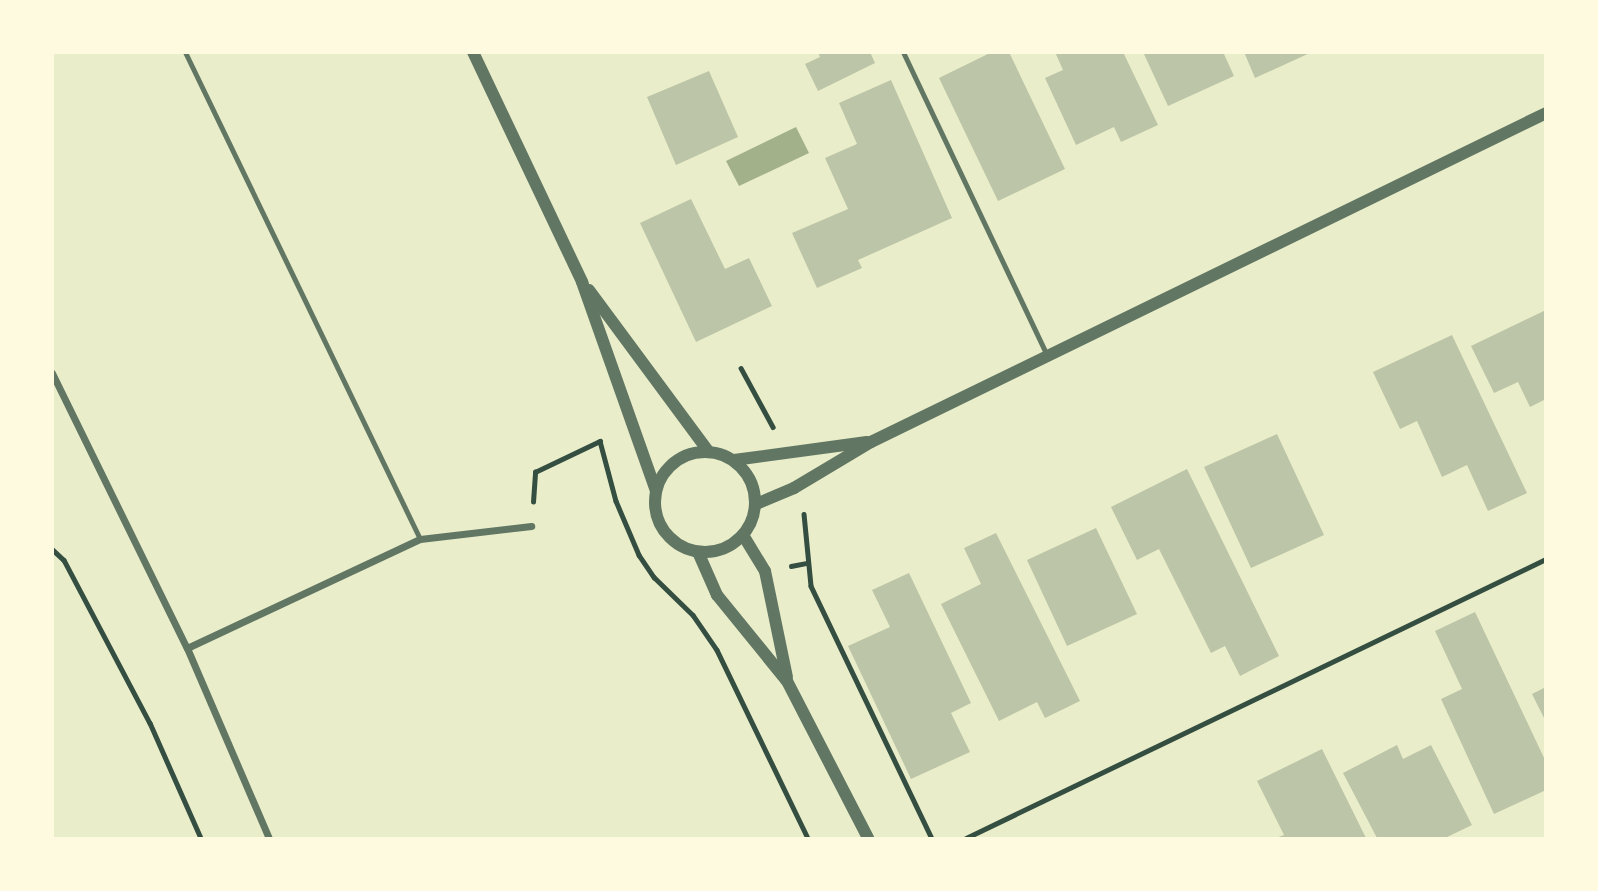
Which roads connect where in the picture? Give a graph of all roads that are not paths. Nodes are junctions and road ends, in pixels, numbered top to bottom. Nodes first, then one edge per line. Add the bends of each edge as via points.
1 (185, 52) edge
2 (473, 52) edge
3 (902, 52) edge
4 (1545, 113) edge
5 (582, 282) junction
6 (1047, 355) junction
7 (52, 373) edge
8 (871, 442) junction
9 (708, 451) junction
10 (734, 460) junction
11 (656, 491) junction
12 (756, 504) junction
13 (531, 526) road end
14 (743, 535) junction
15 (420, 539) junction
16 (698, 552) junction
17 (187, 648) junction
18 (788, 681) junction
19 (269, 838) edge
20 (868, 838) edge

1 - 15 lane
2 - 5 street
3 - 6 lane
4 - 6 street
5 - 9 street
5 - 11 street
6 - 8 street
7 - 17 street
8 - 10 street
8 - 12 street via 794,488
9 - 10 street
9 - 11 street via 681,457 661,477
10 - 12 street via 746,472
11 - 16 street via 656,507 669,537
12 - 14 street
13 - 15 street
14 - 16 street via 731,546
14 - 18 street via 765,571
15 - 17 street
16 - 18 street via 717,594
17 - 19 street
18 - 20 street

